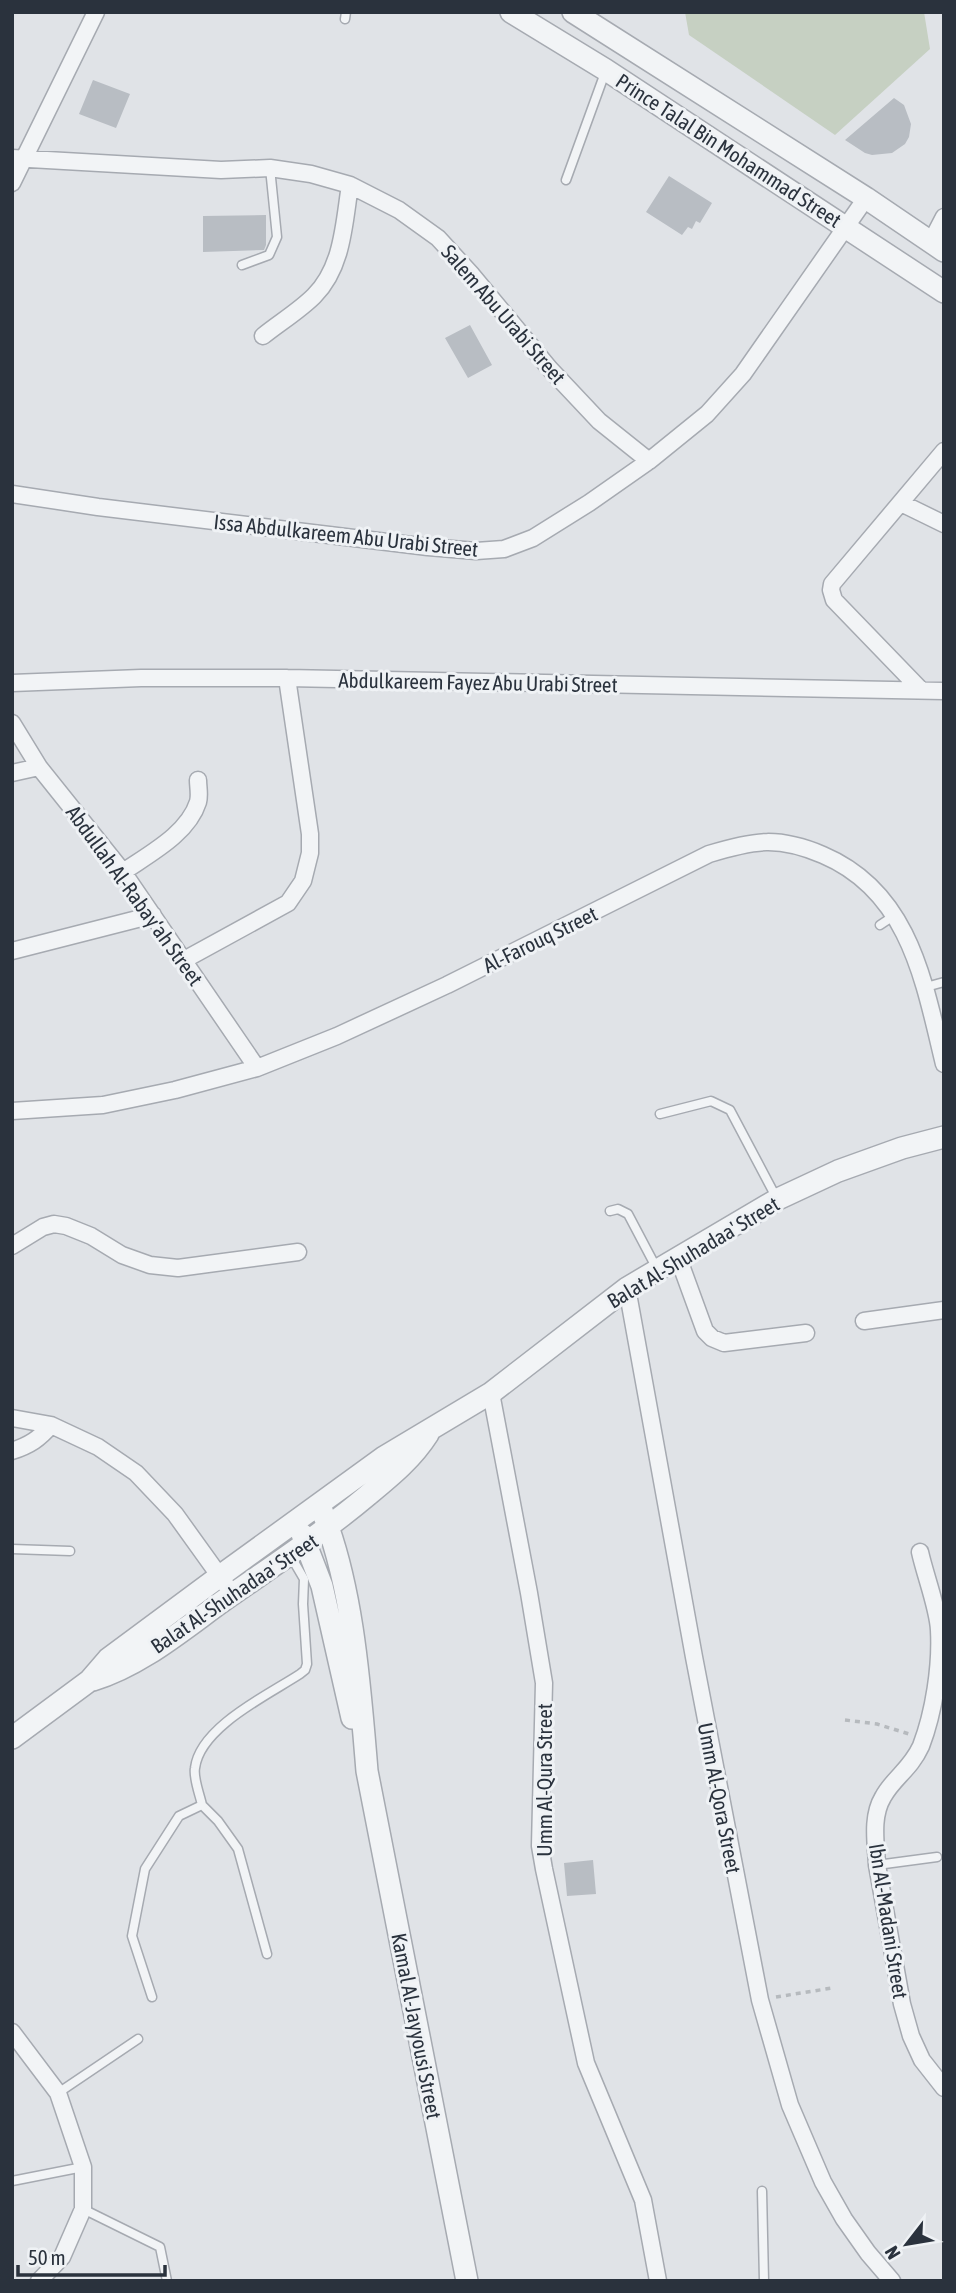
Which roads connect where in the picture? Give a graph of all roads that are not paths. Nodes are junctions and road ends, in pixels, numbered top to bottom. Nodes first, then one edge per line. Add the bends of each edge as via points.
1 (96, 12) edge
2 (512, 12) edge
3 (573, 12) edge
4 (606, 70) junction
5 (18, 159) edge
6 (270, 169) junction
7 (566, 180) dead end
8 (12, 183) edge
9 (350, 185) junction
10 (866, 198) junction
11 (944, 217) edge
12 (848, 228) junction
13 (937, 247) edge
14 (242, 265) dead end
15 (944, 292) edge
16 (263, 335) dead end
17 (944, 451) edge
18 (649, 461) junction
19 (12, 494) edge
20 (901, 503) junction
21 (944, 524) edge
22 (287, 678) junction
23 (12, 683) edge
24 (920, 689) junction
25 (944, 691) edge
26 (12, 723) edge
27 (40, 767) junction
28 (12, 772) edge
29 (198, 780) dead end
30 (123, 872) junction
31 (153, 915) junction
32 (895, 915) junction
33 (880, 925) dead end
34 (12, 951) edge
35 (184, 960) junction
36 (944, 982) edge
37 (926, 987) junction
38 (944, 1064) edge
39 (257, 1068) junction
40 (12, 1111) edge
41 (660, 1114) dead end
42 (944, 1137) edge
43 (778, 1199) junction
44 (610, 1211) dead end
45 (12, 1246) edge
46 (298, 1252) dead end
47 (678, 1257) junction
48 (657, 1269) junction
49 (627, 1288) junction
50 (944, 1310) edge
51 (864, 1321) dead end
52 (806, 1333) dead end
53 (491, 1393) junction
54 (12, 1418) edge
55 (51, 1425) junction
56 (429, 1432) junction
57 (12, 1451) edge
58 (320, 1506) junction
59 (296, 1522) junction
60 (329, 1528) junction
61 (12, 1549) edge
62 (299, 1549) junction
63 (70, 1551) dead end
64 (920, 1552) dead end
65 (220, 1576) junction
66 (232, 1595) junction
67 (89, 1681) junction
68 (12, 1738) edge
69 (367, 1771) junction
70 (202, 1805) junction
71 (937, 1857) dead end
72 (877, 1865) junction
73 (267, 1954) dead end
74 (152, 1997) dead end
75 (12, 2032) edge
76 (138, 2039) dead end
77 (944, 2088) edge
78 (58, 2093) junction
79 (83, 2168) junction
80 (12, 2181) edge
81 (762, 2191) dead end
82 (83, 2209) junction
83 (39, 2281) edge
84 (167, 2281) edge
85 (467, 2281) edge
86 (658, 2281) edge
87 (764, 2281) edge
88 (892, 2281) edge

1 - 5 street
2 - 4 street, Prince Talal Bin Mohammad Street
3 - 10 street, Prince Talal Bin Mohammad Street
4 - 7 lane
4 - 12 street, Prince Talal Bin Mohammad Street
5 - 6 street, Salem Abu Urabi Street
5 - 8 street
6 - 9 street, Salem Abu Urabi Street
6 - 14 lane via 277,237 270,256
9 - 16 street via 340,249 329,275 314,296
9 - 18 street, Salem Abu Urabi Street via 399,210 438,238 598,421
10 - 12 street, Issa Abdulkareem Abu Urabi Street
10 - 13 street, Prince Talal Bin Mohammad Street
11 - 13 street
12 - 15 street, Prince Talal Bin Mohammad Street
12 - 18 street, Issa Abdulkareem Abu Urabi Street via 743,374 706,414
17 - 20 street
18 - 19 street, Issa Abdulkareem Abu Urabi Street via 533,538 504,549 477,551
20 - 21 street
20 - 24 street via 832,583 831,590 834,600
22 - 23 street, Abdulkareem Fayez Abu Urabi Street
22 - 24 street, Abdulkareem Fayez Abu Urabi Street
22 - 35 street via 310,834 303,881 288,903
24 - 25 street, Abdulkareem Fayez Abu Urabi Street
26 - 27 street, Abdullah Al-Rabay‘ah Street
27 - 28 street
27 - 30 street, Abdullah Al-Rabay‘ah Street
29 - 30 street via 199,800 192,816 175,835
30 - 31 street, Abdullah Al-Rabay‘ah Street
31 - 34 street
31 - 35 street, Abdullah Al-Rabay‘ah Street
32 - 33 lane
32 - 37 street, Al-Farouq Street
32 - 39 street, Al-Farouq Street via 872,886 842,863 800,846 768,841 737,846 709,854 337,1036
35 - 39 street, Abdullah Al-Rabay‘ah Street
36 - 37 lane
37 - 38 street, Al-Farouq Street
39 - 40 street, Al-Farouq Street via 103,1105
41 - 43 lane via 711,1101 730,1110
42 - 43 street, Balat Al-Shuhadaa' Street via 838,1171
43 - 47 street, Balat Al-Shuhadaa' Street
44 - 48 lane via 628,1214
45 - 46 street via 54,1224 150,1265 178,1268
47 - 48 street, Balat Al-Shuhadaa' Street
47 - 52 street via 705,1331 712,1338 724,1343
48 - 49 street, Balat Al-Shuhadaa' Street
49 - 53 street, Balat Al-Shuhadaa' Street
49 - 88 street, Umm Al-Qora Street via 760,2000 790,2105 817,2170 844,2219
50 - 51 street
53 - 56 street, Balat Al-Shuhadaa' Street
53 - 86 street, Umm Al-Qura Street via 544,1683 540,1846 544,1869 586,2063 643,2200
54 - 55 street
55 - 57 street via 31,1445
55 - 65 street via 98,1447 136,1473 175,1514
56 - 58 street, Balat Al-Shuhadaa' Street via 384,1457
56 - 60 street, Balat Al-Shuhadaa' Street via 398,1471
58 - 59 street, Balat Al-Shuhadaa' Street
58 - 60 street, Kamal Al-Jayyousi Street
59 - 62 street, Kamal Al-Jayyousi Street
59 - 65 street, Balat Al-Shuhadaa' Street
60 - 62 street, Balat Al-Shuhadaa' Street
60 - 69 street, Kamal Al-Jayyousi Street via 360,1687
61 - 63 lane
62 - 66 street, Balat Al-Shuhadaa' Street
62 - 69 street, Kamal Al-Jayyousi Street via 322,1586
62 - 70 lane via 304,1579 305,1670 222,1724 203,1745 194,1768
64 - 72 street, Ibn Al-Madani Street via 939,1628 933,1709 911,1766 883,1796 876,1815
65 - 66 street
65 - 67 street, Balat Al-Shuhadaa' Street via 108,1659
66 - 67 street, Balat Al-Shuhadaa' Street via 137,1659
67 - 68 street, Balat Al-Shuhadaa' Street
69 - 85 street, Kamal Al-Jayyousi Street
70 - 73 lane via 238,1849
70 - 74 lane via 179,1816 145,1869 132,1936
71 - 72 lane
72 - 77 street, Ibn Al-Madani Street via 911,2036 922,2060
75 - 78 street
76 - 78 lane
78 - 79 street
79 - 80 lane
79 - 82 street
81 - 87 lane
82 - 83 street via 62,2257
82 - 84 lane via 160,2247

